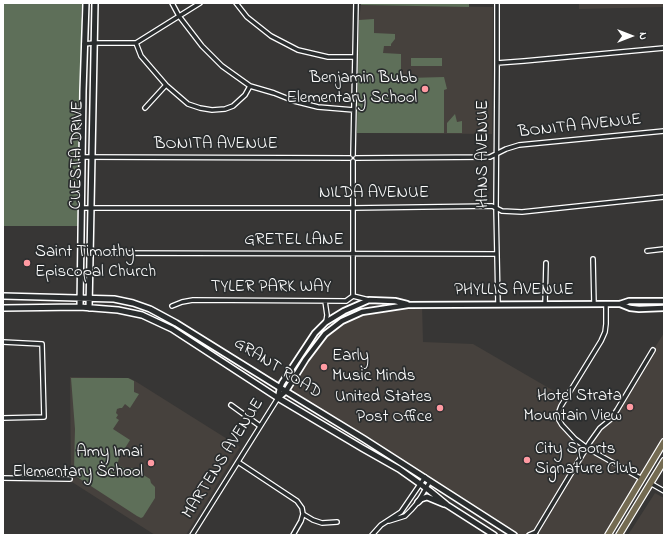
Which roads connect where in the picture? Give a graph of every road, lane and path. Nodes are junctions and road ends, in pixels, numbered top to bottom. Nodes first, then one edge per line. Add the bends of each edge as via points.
1 (86, 3) edge
2 (95, 3) edge
3 (172, 3) edge
4 (200, 3) edge
5 (236, 3) edge
6 (356, 3) edge
7 (497, 3) edge
8 (179, 16) junction
9 (94, 43) junction
10 (136, 43) junction
11 (84, 44) junction
12 (664, 48) edge
13 (354, 57) junction
14 (497, 63) junction
15 (166, 85) junction
16 (250, 86) junction
17 (145, 108) dead end
18 (354, 110) junction
19 (664, 131) edge
20 (497, 154) junction
21 (82, 157) junction
22 (92, 157) junction
23 (353, 158) junction
24 (664, 198) edge
25 (82, 208) junction
26 (91, 208) junction
27 (353, 208) junction
28 (496, 208) junction
29 (664, 249) edge
30 (647, 250) dead end
31 (90, 253) junction
32 (353, 254) junction
33 (498, 254) junction
34 (594, 259) dead end
35 (546, 263) dead end
36 (3, 296) edge
37 (353, 296) junction
38 (80, 298) junction
39 (89, 298) junction
40 (368, 300) junction
41 (325, 301) junction
42 (664, 301) edge
43 (408, 304) junction
44 (498, 304) junction
45 (545, 304) junction
46 (594, 304) junction
47 (606, 304) junction
48 (620, 304) junction
49 (172, 306) dead end
50 (80, 307) junction
51 (3, 308) edge
52 (89, 308) junction
53 (664, 308) edge
54 (326, 322) junction
55 (3, 342) edge
56 (653, 350) dead end
57 (280, 388) junction
58 (286, 391) junction
59 (278, 398) junction
60 (231, 405) dead end
61 (3, 418) edge
62 (260, 426) junction
63 (664, 442) edge
64 (587, 448) junction
65 (664, 461) edge
66 (238, 462) junction
67 (3, 478) edge
68 (70, 479) dead end
69 (427, 479) junction
70 (642, 479) junction
71 (650, 483) junction
72 (420, 484) junction
73 (425, 488) junction
74 (664, 491) edge
75 (418, 502) junction
76 (447, 505) junction
77 (303, 514) junction
78 (337, 522) dead end
79 (381, 525) junction
80 (535, 533) edge
81 (192, 535) edge
82 (293, 535) edge
83 (372, 535) edge
84 (494, 535) edge
85 (514, 535) edge
86 (529, 535) edge
87 (608, 535) edge
88 (619, 535) edge

1 - 11 main road, CUESTA DRIVE
2 - 9 main road, CUESTA DRIVE
3 - 8 street
4 - 8 street
5 - 13 street via 247,17 271,36 298,50 328,57
6 - 13 street
7 - 14 street, HANS AVENUE
8 - 10 street
8 - 16 street via 202,46 222,66
9 - 10 street
9 - 11 street
9 - 22 main road, CUESTA DRIVE
10 - 15 street via 141,56
11 - 21 main road, CUESTA DRIVE
12 - 14 street
13 - 18 street
14 - 20 street, HANS AVENUE
15 - 16 street via 188,104 212,110 234,106
15 - 17 street
16 - 18 street via 318,107
18 - 23 street
19 - 20 street, BONITA AVENUE via 519,145
20 - 23 street, BONITA AVENUE via 490,158
20 - 28 street, HANS AVENUE
21 - 22 street, BONITA AVENUE
21 - 25 main road, CUESTA DRIVE
22 - 23 street, BONITA AVENUE
22 - 26 main road, CUESTA DRIVE
23 - 27 street
24 - 28 street, NILDA AVENUE via 522,212 502,211
25 - 26 street, NILDA AVENUE
25 - 38 main road, CUESTA DRIVE
26 - 27 street, NILDA AVENUE
26 - 31 main road, CUESTA DRIVE
27 - 28 street, NILDA AVENUE
27 - 32 street
28 - 33 street, HANS AVENUE
29 - 30 street
31 - 32 street, GRETEL LANE
31 - 39 main road, CUESTA DRIVE
32 - 33 street, GRETEL LANE
32 - 37 street
33 - 44 street, HANS AVENUE
34 - 46 street
35 - 45 street
36 - 38 main road, GRANT ROAD
37 - 40 street, TYLER PARK WAY
37 - 41 street, TYLER PARK WAY via 346,301
38 - 39 main road, GRANT ROAD
38 - 50 main road, CUESTA DRIVE
39 - 52 main road, CUESTA DRIVE
39 - 57 main road, GRANT ROAD via 121,300 150,309
40 - 43 street, PHYLLIS AVENUE
40 - 54 street, PHYLLIS AVENUE
41 - 49 street, TYLER PARK WAY via 193,300
41 - 54 street
42 - 48 street, PHYLLIS AVENUE via 629,301
43 - 44 street, PHYLLIS AVENUE
43 - 58 street, PHYLLIS AVENUE via 362,312 342,321 316,344
44 - 45 street, PHYLLIS AVENUE
45 - 46 street, PHYLLIS AVENUE
46 - 47 street, PHYLLIS AVENUE
47 - 48 street, PHYLLIS AVENUE
47 - 64 street via 606,324 602,342 558,414 562,425
48 - 53 street, PHYLLIS AVENUE via 639,309
50 - 51 main road, GRANT ROAD
50 - 52 main road, GRANT ROAD
52 - 59 main road, GRANT ROAD via 142,315 172,329
54 - 57 street, PHYLLIS AVENUE via 309,342
55 - 61 street via 42,344 44,417
56 - 64 street via 611,419 600,428
57 - 58 main road, GRANT ROAD
57 - 59 street, PHYLLIS AVENUE
58 - 59 street, PHYLLIS AVENUE
58 - 69 main road, GRANT ROAD
59 - 62 street, MARTENS AVENUE
59 - 72 main road, GRANT ROAD
60 - 62 street
62 - 66 street, MARTENS AVENUE
63 - 70 main road
64 - 70 street
64 - 80 street
65 - 71 main road
66 - 77 street via 297,501
66 - 81 street, MARTENS AVENUE
67 - 68 street
69 - 72 street
69 - 73 street
69 - 85 main road, GRANT ROAD
70 - 87 main road
71 - 74 street
71 - 88 main road
72 - 73 main road, GRANT ROAD
72 - 79 street via 401,512
73 - 75 street
73 - 76 main road, GRANT ROAD
75 - 76 main road via 427,497
75 - 79 street via 405,516
76 - 84 main road, GRANT ROAD
77 - 78 street via 322,523
77 - 82 street
79 - 83 street
80 - 86 street

